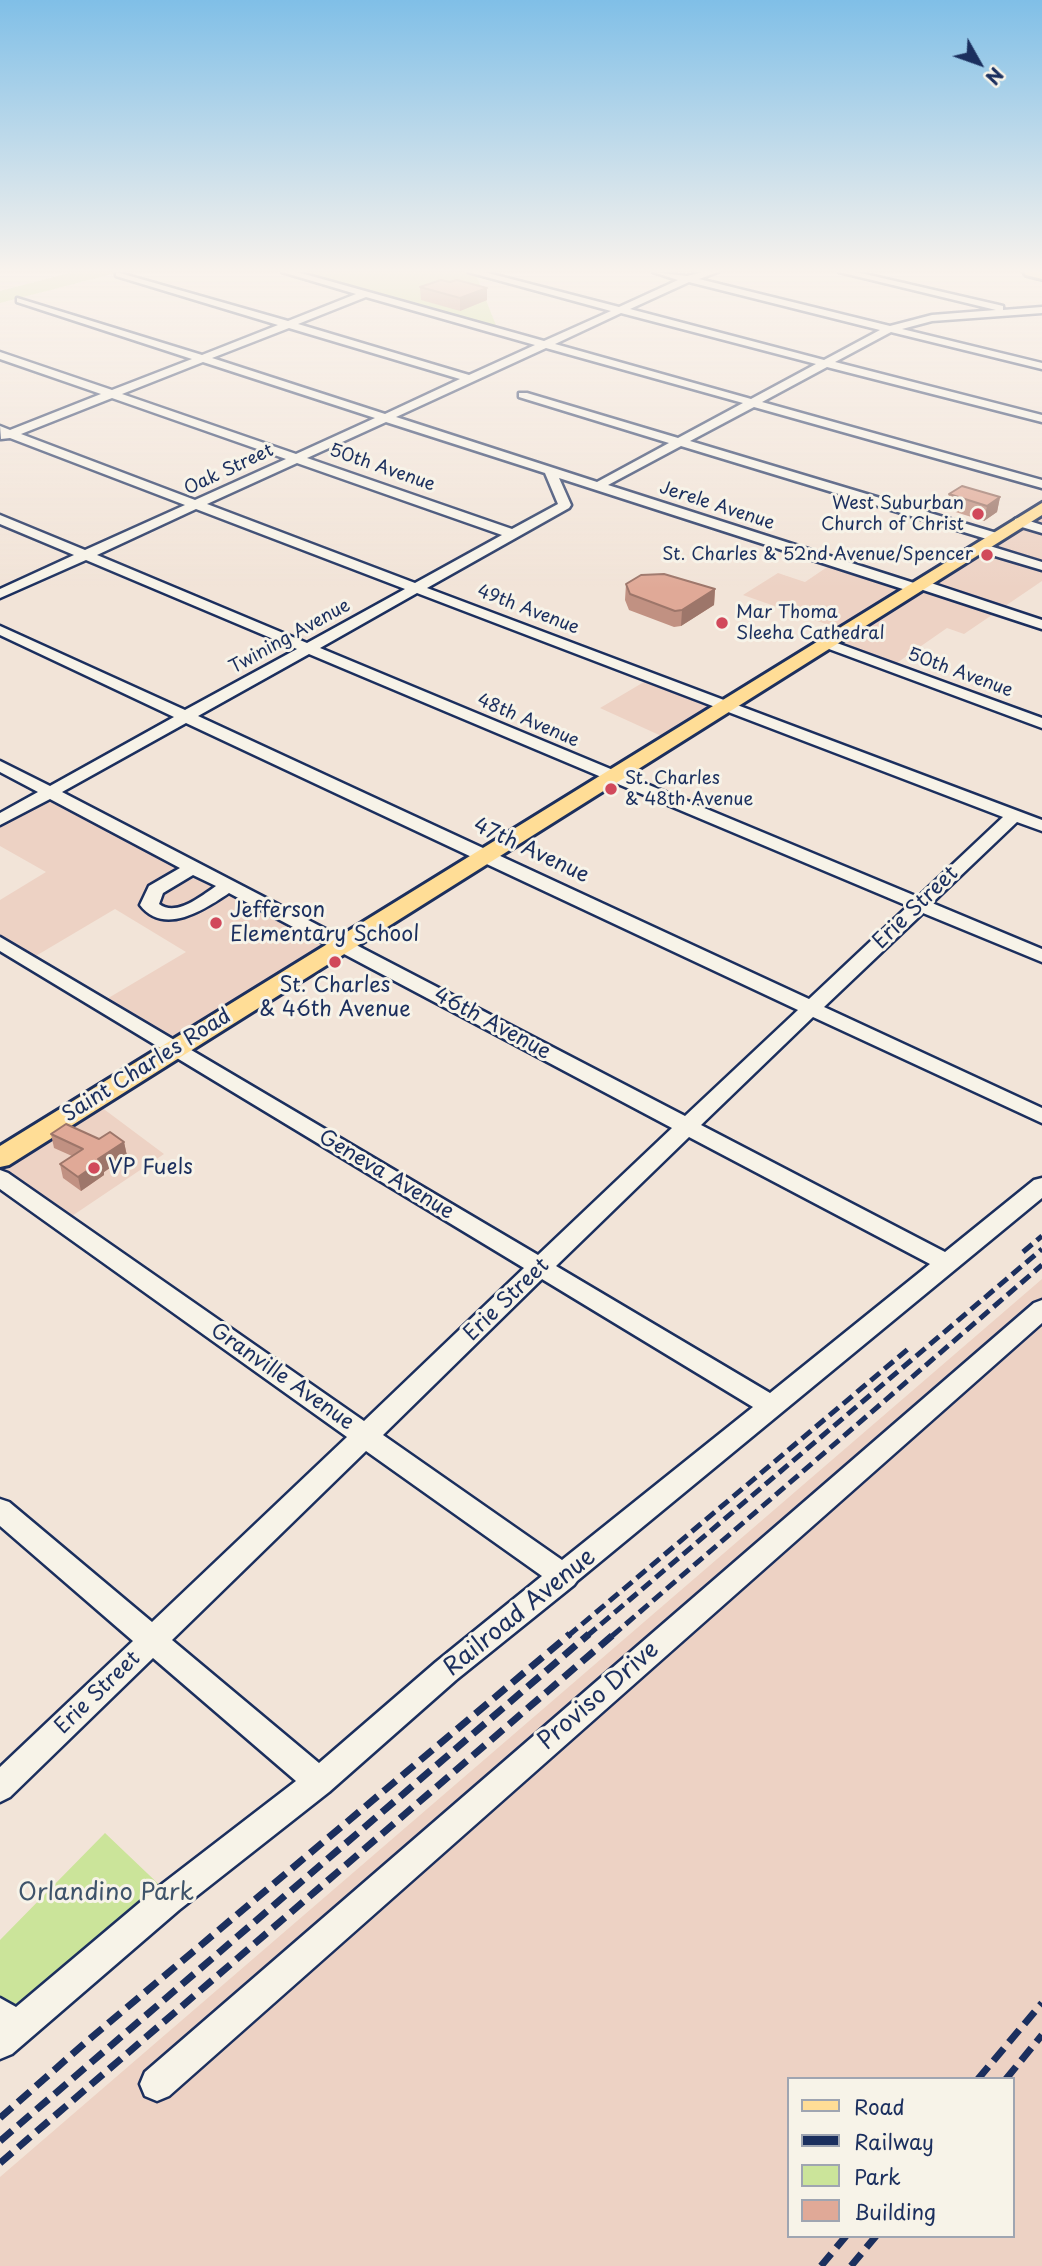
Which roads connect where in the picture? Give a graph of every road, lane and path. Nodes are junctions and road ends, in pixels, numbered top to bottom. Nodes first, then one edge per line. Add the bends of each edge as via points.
1 (64, 378) edge
2 (152, 378) edge
3 (265, 378) edge
4 (466, 378) edge
5 (473, 378) edge
6 (669, 378) edge
7 (796, 378) edge
8 (881, 378) edge
9 (470, 379) junction
10 (110, 394) junction
11 (523, 395) dead end
12 (753, 401) junction
13 (387, 417) junction
14 (1042, 419) edge
15 (4, 434) edge
16 (680, 442) junction
17 (295, 459) junction
18 (550, 471) junction
19 (1042, 484) edge
20 (598, 486) junction
21 (195, 505) junction
22 (1042, 508) edge
23 (0, 519) edge
24 (1020, 522) junction
25 (1042, 529) edge
26 (513, 534) junction
27 (988, 542) junction
28 (86, 555) junction
29 (1042, 566) edge
30 (917, 586) junction
31 (417, 588) junction
32 (0, 594) edge
33 (1042, 625) edge
34 (0, 630) edge
35 (826, 643) junction
36 (309, 648) junction
37 (725, 706) junction
38 (188, 716) junction
39 (1042, 723) edge
40 (0, 766) edge
41 (611, 776) junction
42 (51, 792) junction
43 (1015, 816) junction
44 (0, 820) edge
45 (1042, 826) edge
46 (486, 855) junction
47 (192, 868) junction
48 (228, 886) junction
49 (919, 904) junction
50 (0, 943) edge
51 (341, 945) junction
52 (1042, 956) edge
53 (812, 1008) junction
54 (176, 1048) junction
55 (1042, 1116) edge
56 (687, 1126) junction
57 (0, 1158) edge
58 (0, 1178) edge
59 (1042, 1186) edge
60 (947, 1263) junction
61 (540, 1268) junction
62 (1042, 1309) edge
63 (772, 1406) junction
64 (365, 1436) junction
65 (0, 1510) edge
66 (565, 1577) junction
67 (153, 1640) junction
68 (319, 1782) junction
69 (0, 1787) edge
70 (5, 2029) edge
71 (158, 2084) dead end

1 - 10 street, 50th Avenue
2 - 10 street
3 - 13 street, Jerele Avenue
4 - 9 street
5 - 9 street, Oak Street
6 - 12 street
7 - 12 street
8 - 14 street
9 - 13 street, Oak Street
10 - 15 street
10 - 17 street, 50th Avenue
11 - 16 street
12 - 16 street
12 - 19 street
13 - 17 street, Oak Street
13 - 18 street, Jerele Avenue
15 - 21 street, 49th Avenue
16 - 20 street
16 - 27 street
17 - 21 street, Oak Street
17 - 26 street, 50th Avenue
18 - 20 street, Jerele Avenue
18 - 26 street, Twining Avenue via 565,505
20 - 30 street, Jerele Avenue
21 - 28 street, Oak Street
21 - 31 street, 49th Avenue
22 - 24 main road, Saint Charles Road
23 - 28 street, 48th Avenue
24 - 25 street
24 - 27 main road, Saint Charles Road
26 - 31 street, Twining Avenue
27 - 29 street
27 - 30 main road, Saint Charles Road
28 - 32 street, Oak Street
28 - 36 street, 48th Avenue
30 - 33 street, Jerele Avenue
30 - 35 main road, Saint Charles Road
31 - 36 street, Twining Avenue
31 - 37 street, 49th Avenue
34 - 38 street, 47th Avenue
35 - 37 main road, Saint Charles Road
35 - 39 street, 50th Avenue
36 - 38 street, Twining Avenue
36 - 41 street, 48th Avenue
37 - 41 main road, Saint Charles Road
37 - 43 street, 49th Avenue
38 - 42 street, Twining Avenue
38 - 46 street, 47th Avenue
40 - 42 street, 46th Avenue
41 - 46 main road, Saint Charles Road
41 - 49 street, 48th Avenue
42 - 44 street, Twining Avenue
42 - 47 street, 46th Avenue
43 - 45 street, 49th Avenue
43 - 49 street, Erie Street
46 - 51 main road, Saint Charles Road
46 - 53 street, 47th Avenue
47 - 48 street, 46th Avenue
47 - 48 street via 155,890 149,905 173,914 187,911
48 - 51 street, 46th Avenue
49 - 52 street, 48th Avenue
49 - 53 street, Erie Street
50 - 54 street, Geneva Avenue
51 - 54 main road, Saint Charles Road
51 - 56 street, 46th Avenue
53 - 55 street, 47th Avenue
53 - 56 street, Erie Street
54 - 57 main road, Saint Charles Road
54 - 61 street, Geneva Avenue
56 - 60 street, 46th Avenue
56 - 61 street, Erie Street
58 - 64 street, Granville Avenue
59 - 60 street, Railroad Avenue
60 - 63 street, Railroad Avenue
61 - 63 street, Geneva Avenue
61 - 64 street, Erie Street
62 - 71 street, Proviso Drive
63 - 66 street, Railroad Avenue
64 - 66 street, Granville Avenue
64 - 67 street, Erie Street
65 - 67 street
66 - 68 street, Railroad Avenue via 446,1671
67 - 68 street
67 - 69 street, Erie Street
68 - 70 street, Railroad Avenue

